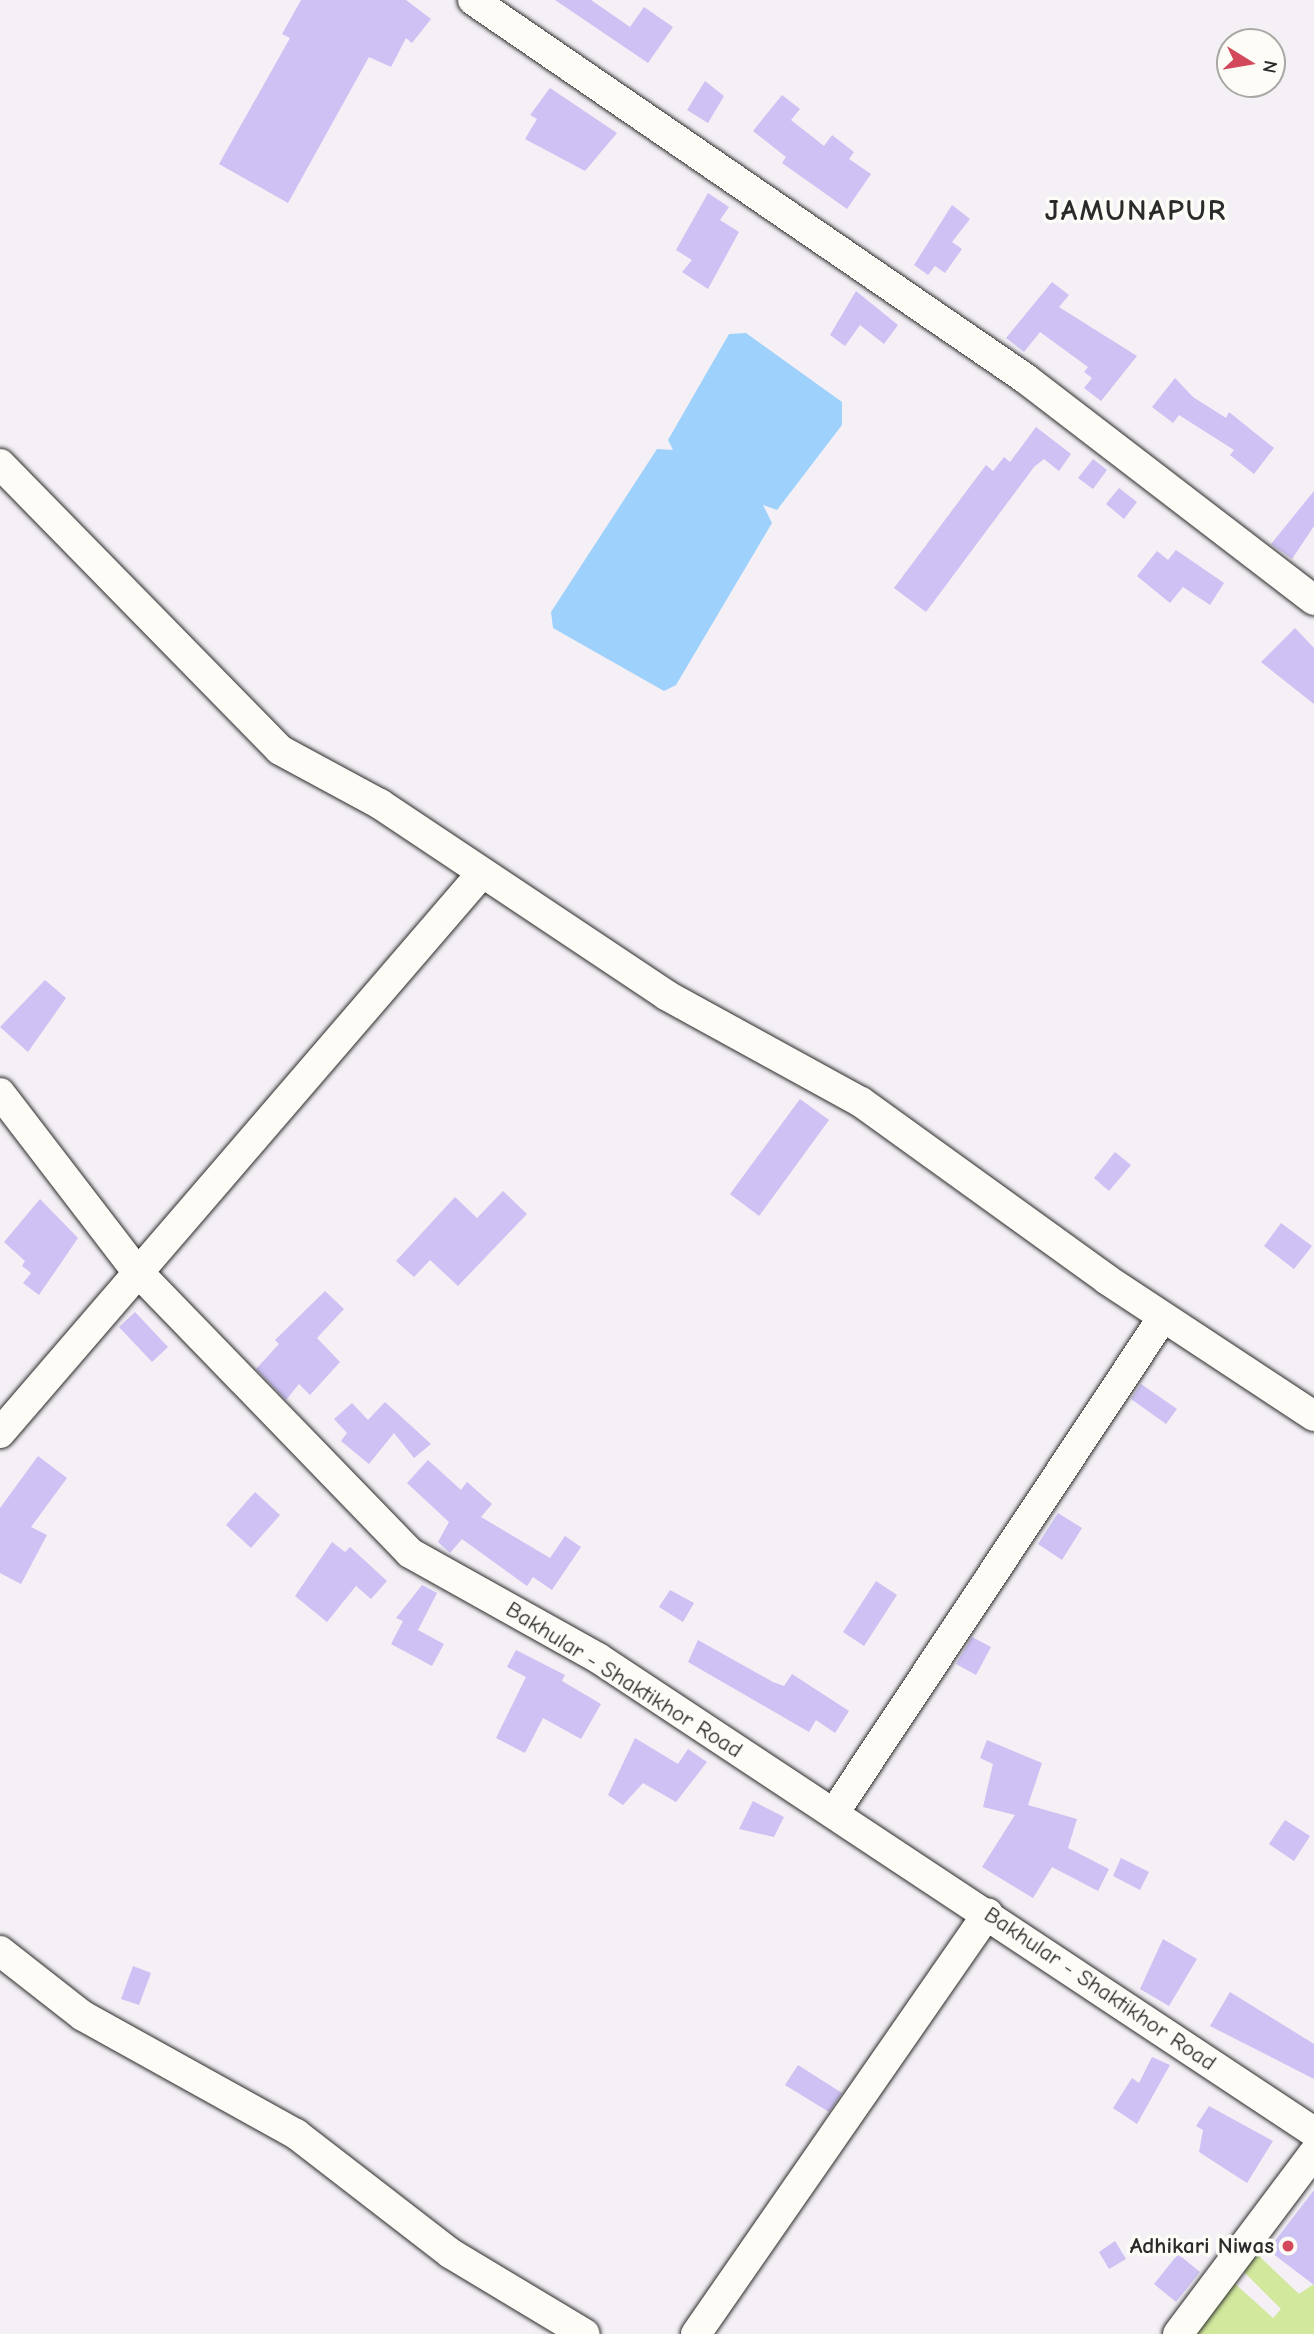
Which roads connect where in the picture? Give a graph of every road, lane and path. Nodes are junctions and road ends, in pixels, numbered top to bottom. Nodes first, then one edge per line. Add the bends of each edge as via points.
1 (473, 0) edge
2 (0, 464) edge
3 (1314, 600) edge
4 (482, 873) junction
5 (0, 1093) edge
6 (136, 1270) junction
7 (1163, 1317) junction
8 (1314, 1416) edge
9 (0, 1433) edge
10 (834, 1813) junction
11 (988, 1913) junction
12 (0, 1951) edge
13 (1314, 2132) edge
14 (1314, 2153) edge
15 (584, 2334) edge
16 (696, 2334) edge
17 (1178, 2334) edge

1 - 3 street via 1026,379
2 - 4 street via 280,750 380,804
4 - 6 street
4 - 7 street via 666,995 861,1102
5 - 6 street, Bakhular - Shaktikhor Road
6 - 9 street
6 - 10 street, Bakhular - Shaktikhor Road via 410,1553 598,1658
7 - 8 street
7 - 10 street
10 - 11 street, Bakhular - Shaktikhor Road
11 - 13 street, Bakhular - Shaktikhor Road
11 - 16 street
12 - 15 street via 83,2016 296,2134 450,2253
14 - 17 street

